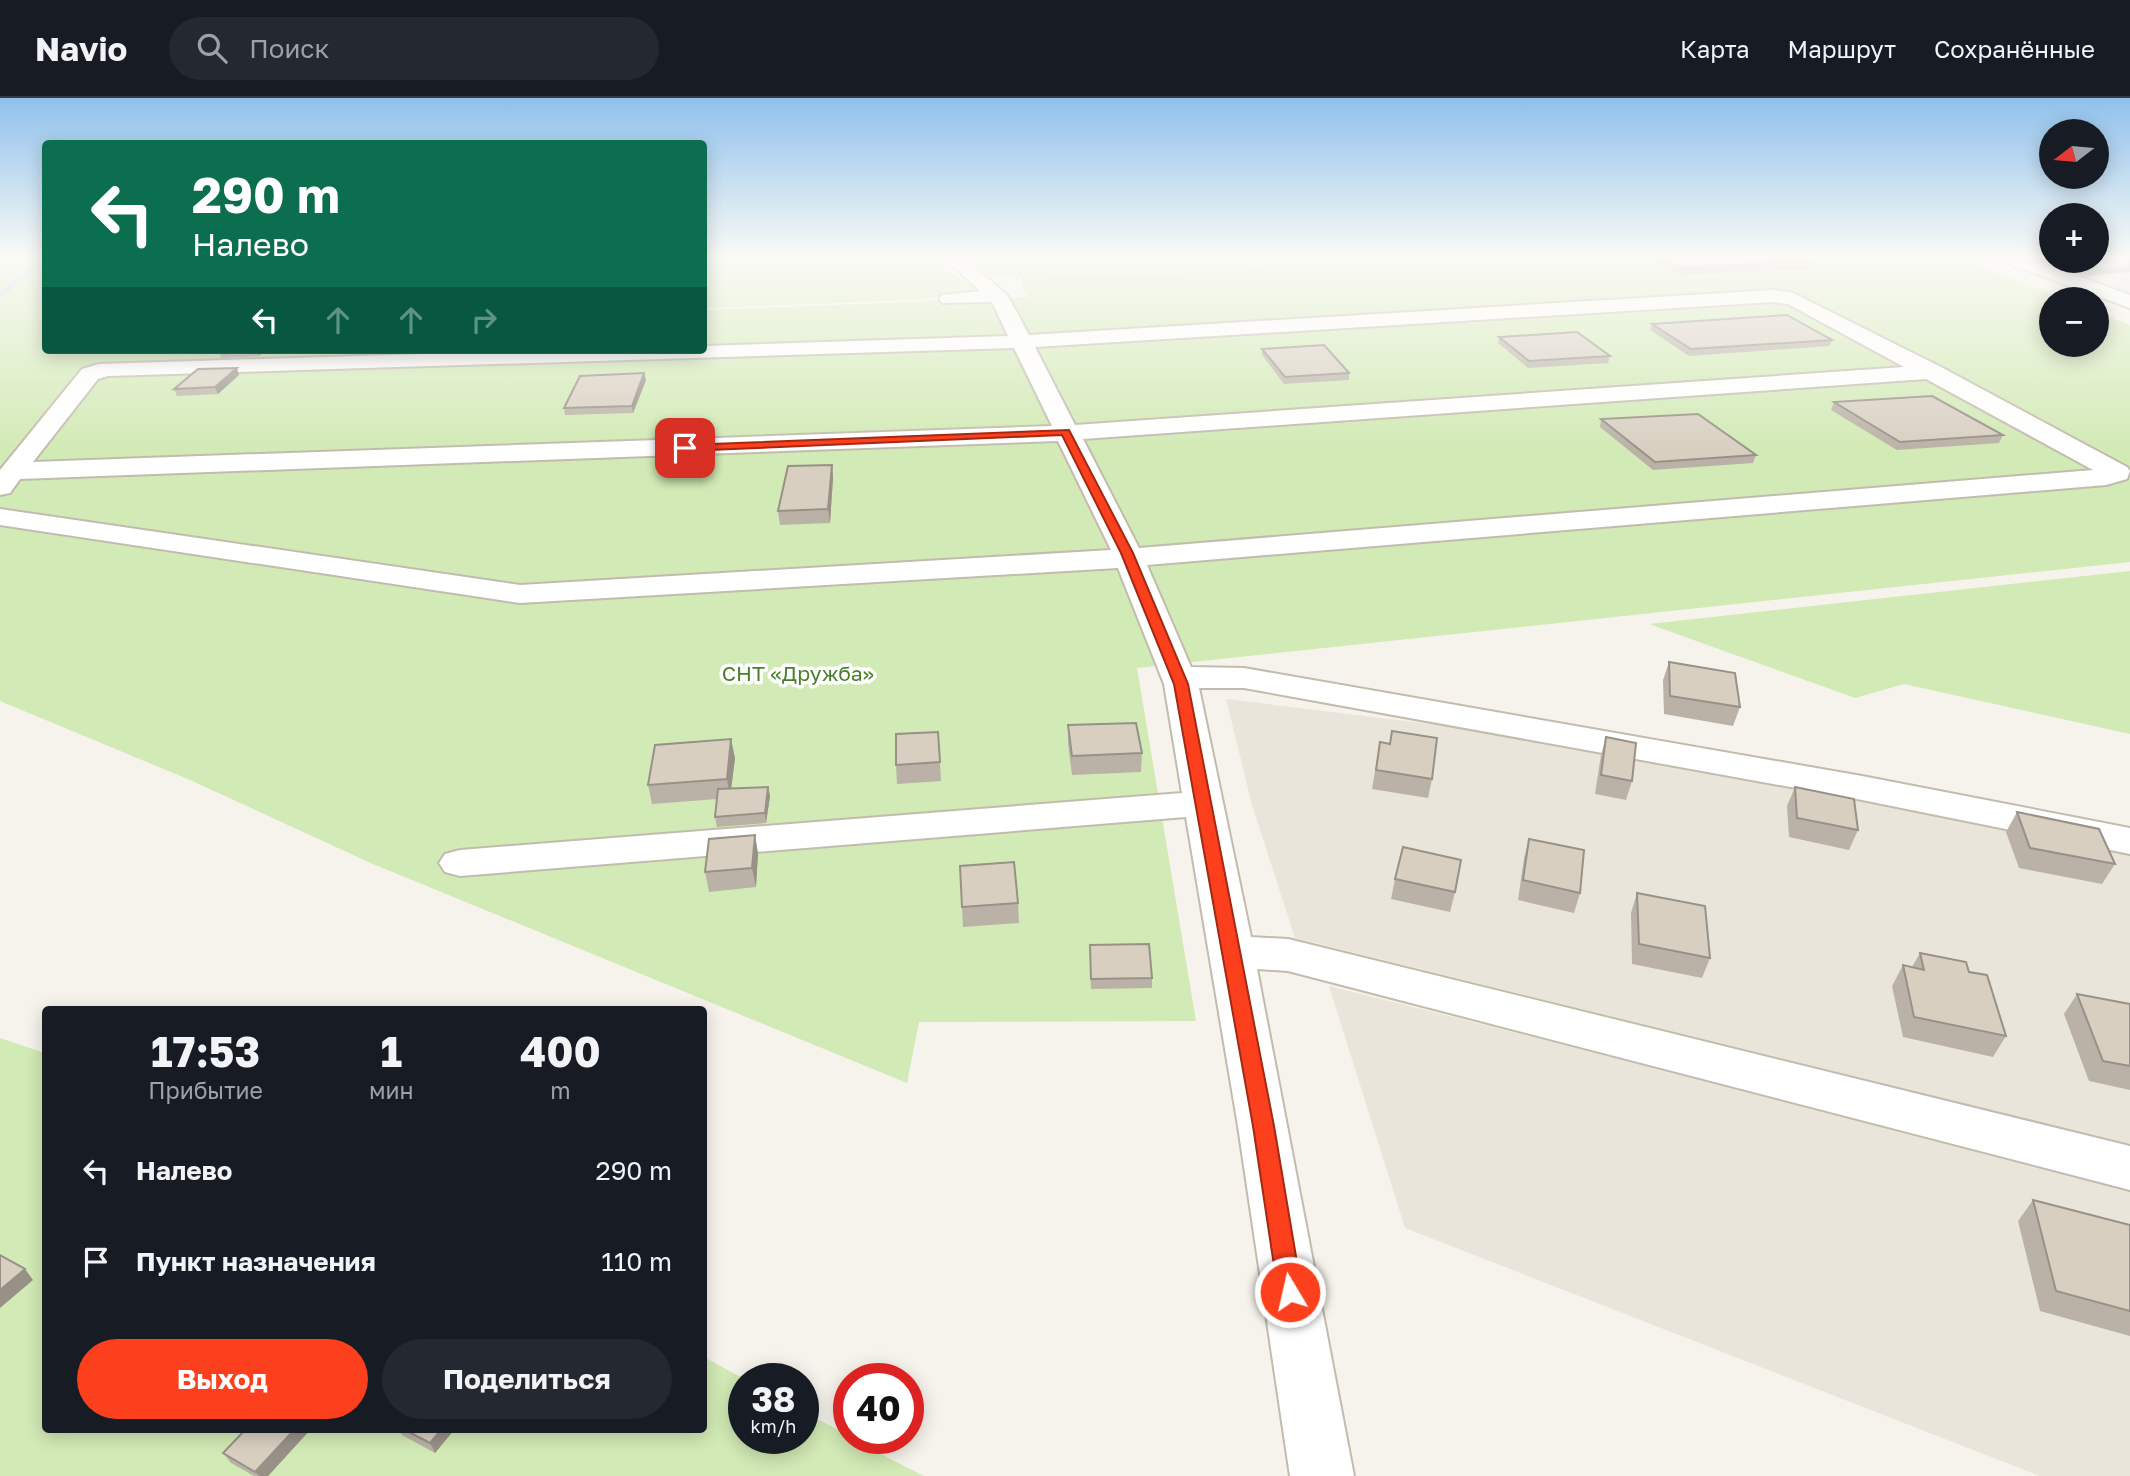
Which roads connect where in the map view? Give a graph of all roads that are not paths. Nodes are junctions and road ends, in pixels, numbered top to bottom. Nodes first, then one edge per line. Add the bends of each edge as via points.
1 (1010, 322) edge
2 (1342, 322) edge
3 (1838, 322) edge
4 (1020, 342) junction
5 (707, 351) edge
6 (614, 354) edge
7 (1933, 372) junction
8 (1066, 432) junction
9 (8, 479) edge
10 (0, 517) edge
11 (1129, 558) junction
12 (1179, 677) junction
13 (1205, 803) junction
14 (2130, 841) edge
15 (460, 863) dead end
16 (1232, 952) junction
17 (2130, 1168) edge
18 (1322, 1476) edge

1 - 4 street
2 - 4 street
3 - 7 street
4 - 5 street
4 - 8 street
6 - 9 street via 107,369 90,374
7 - 8 street
7 - 11 street via 2118,473 2078,480
8 - 9 street
8 - 11 street
10 - 11 street via 520,594
11 - 12 street
12 - 13 street
12 - 14 street via 1244,678 1862,788
13 - 15 street
13 - 16 street
16 - 17 street via 1289,955
16 - 18 street

